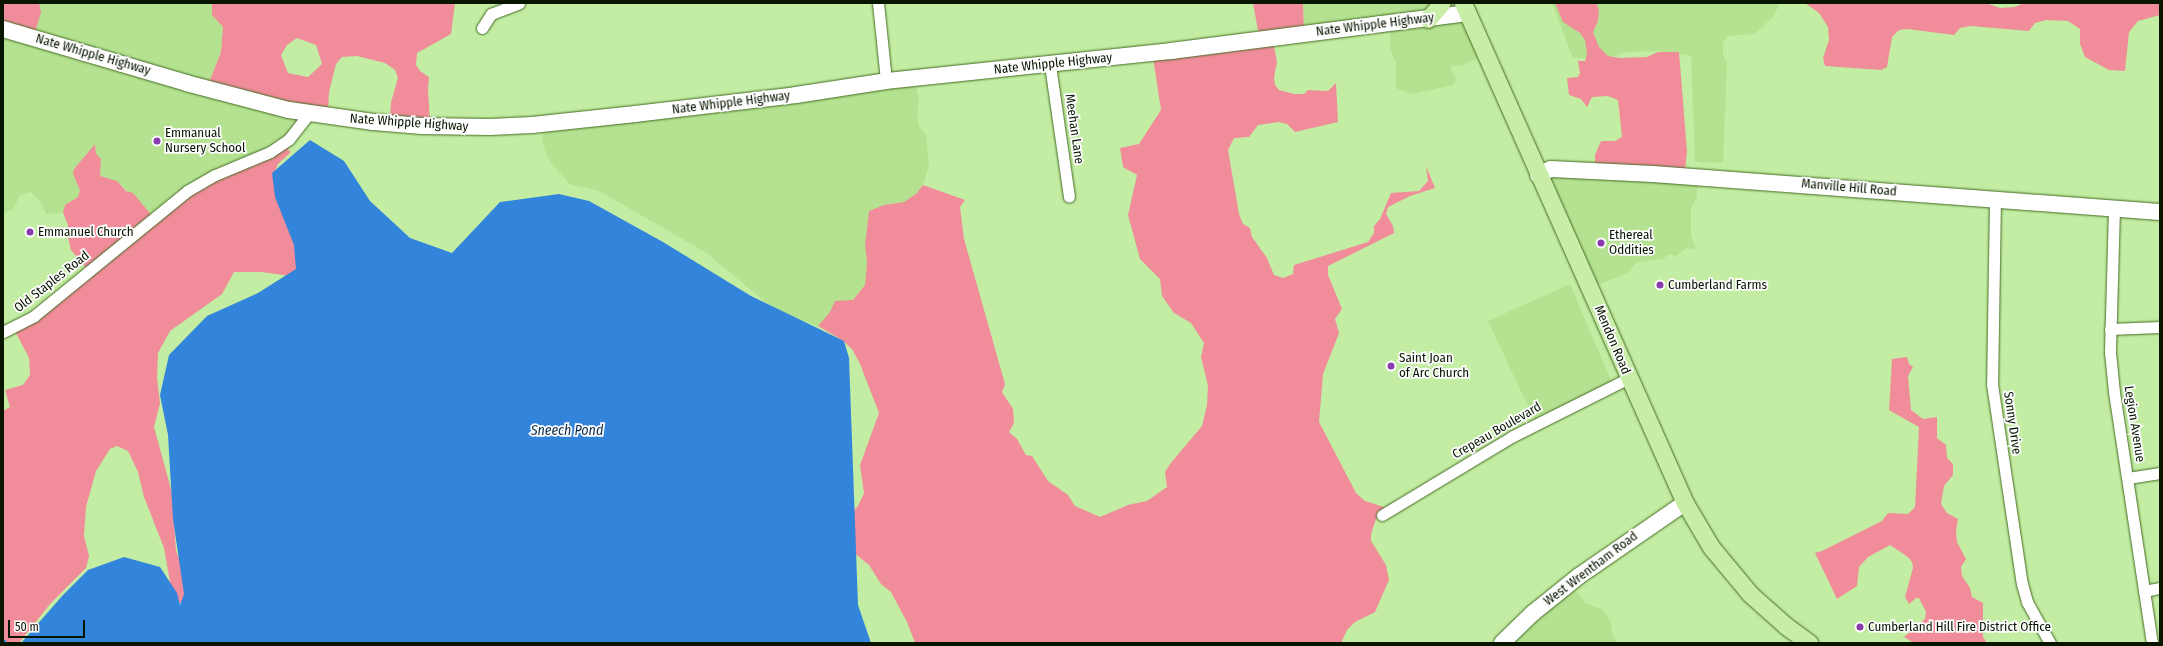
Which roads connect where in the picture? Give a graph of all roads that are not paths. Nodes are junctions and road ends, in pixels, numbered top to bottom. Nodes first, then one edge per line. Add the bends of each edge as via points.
1 (519, 3) edge
2 (878, 3) edge
3 (1442, 3) edge
4 (1466, 8) edge
5 (1428, 19) junction
6 (482, 28) dead end
7 (3, 29) edge
8 (1050, 65) junction
9 (886, 81) junction
10 (309, 113) junction
11 (1538, 175) junction
12 (1069, 197) dead end
13 (1995, 199) junction
14 (2114, 208) junction
15 (2160, 212) edge
16 (2160, 327) edge
17 (2110, 329) junction
18 (3, 332) edge
19 (1629, 378) junction
20 (2160, 473) edge
21 (2128, 478) junction
22 (1685, 503) junction
23 (1382, 515) dead end
24 (2160, 588) edge
25 (2144, 591) junction
26 (1502, 643) edge
27 (1809, 643) edge
28 (2050, 643) edge
29 (2152, 643) edge

1 - 6 street via 491,14
2 - 9 street
3 - 5 main road
4 - 5 main road, Nate Whipple Highway
4 - 11 main road, Mendon Road
5 - 8 main road, Nate Whipple Highway
7 - 10 main road, Nate Whipple Highway via 186,83
8 - 9 main road, Nate Whipple Highway
8 - 12 street, Meehan Lane
9 - 10 main road, Nate Whipple Highway via 796,95 532,126 429,126 373,122
10 - 18 street, Old Staples Road via 289,139 270,152 215,175 187,191 34,316
11 - 13 main road, Manville Hill Road via 1551,169 1602,171
11 - 19 main road, Mendon Road
13 - 14 main road, Manville Hill Road
13 - 28 street, Sonny Drive via 1992,384 2022,584 2027,602
14 - 15 main road, Manville Hill Road
14 - 17 street, Legion Avenue
16 - 17 street
17 - 21 street, Legion Avenue via 2114,392
19 - 22 main road, Mendon Road
19 - 23 street, Crepeau Boulevard via 1513,436
20 - 21 street
21 - 25 street, Legion Avenue
22 - 26 main road, West Wrentham Road via 1579,576 1533,613
22 - 27 main road, Mendon Road via 1711,547 1750,594
24 - 25 street
25 - 29 street, Legion Avenue

